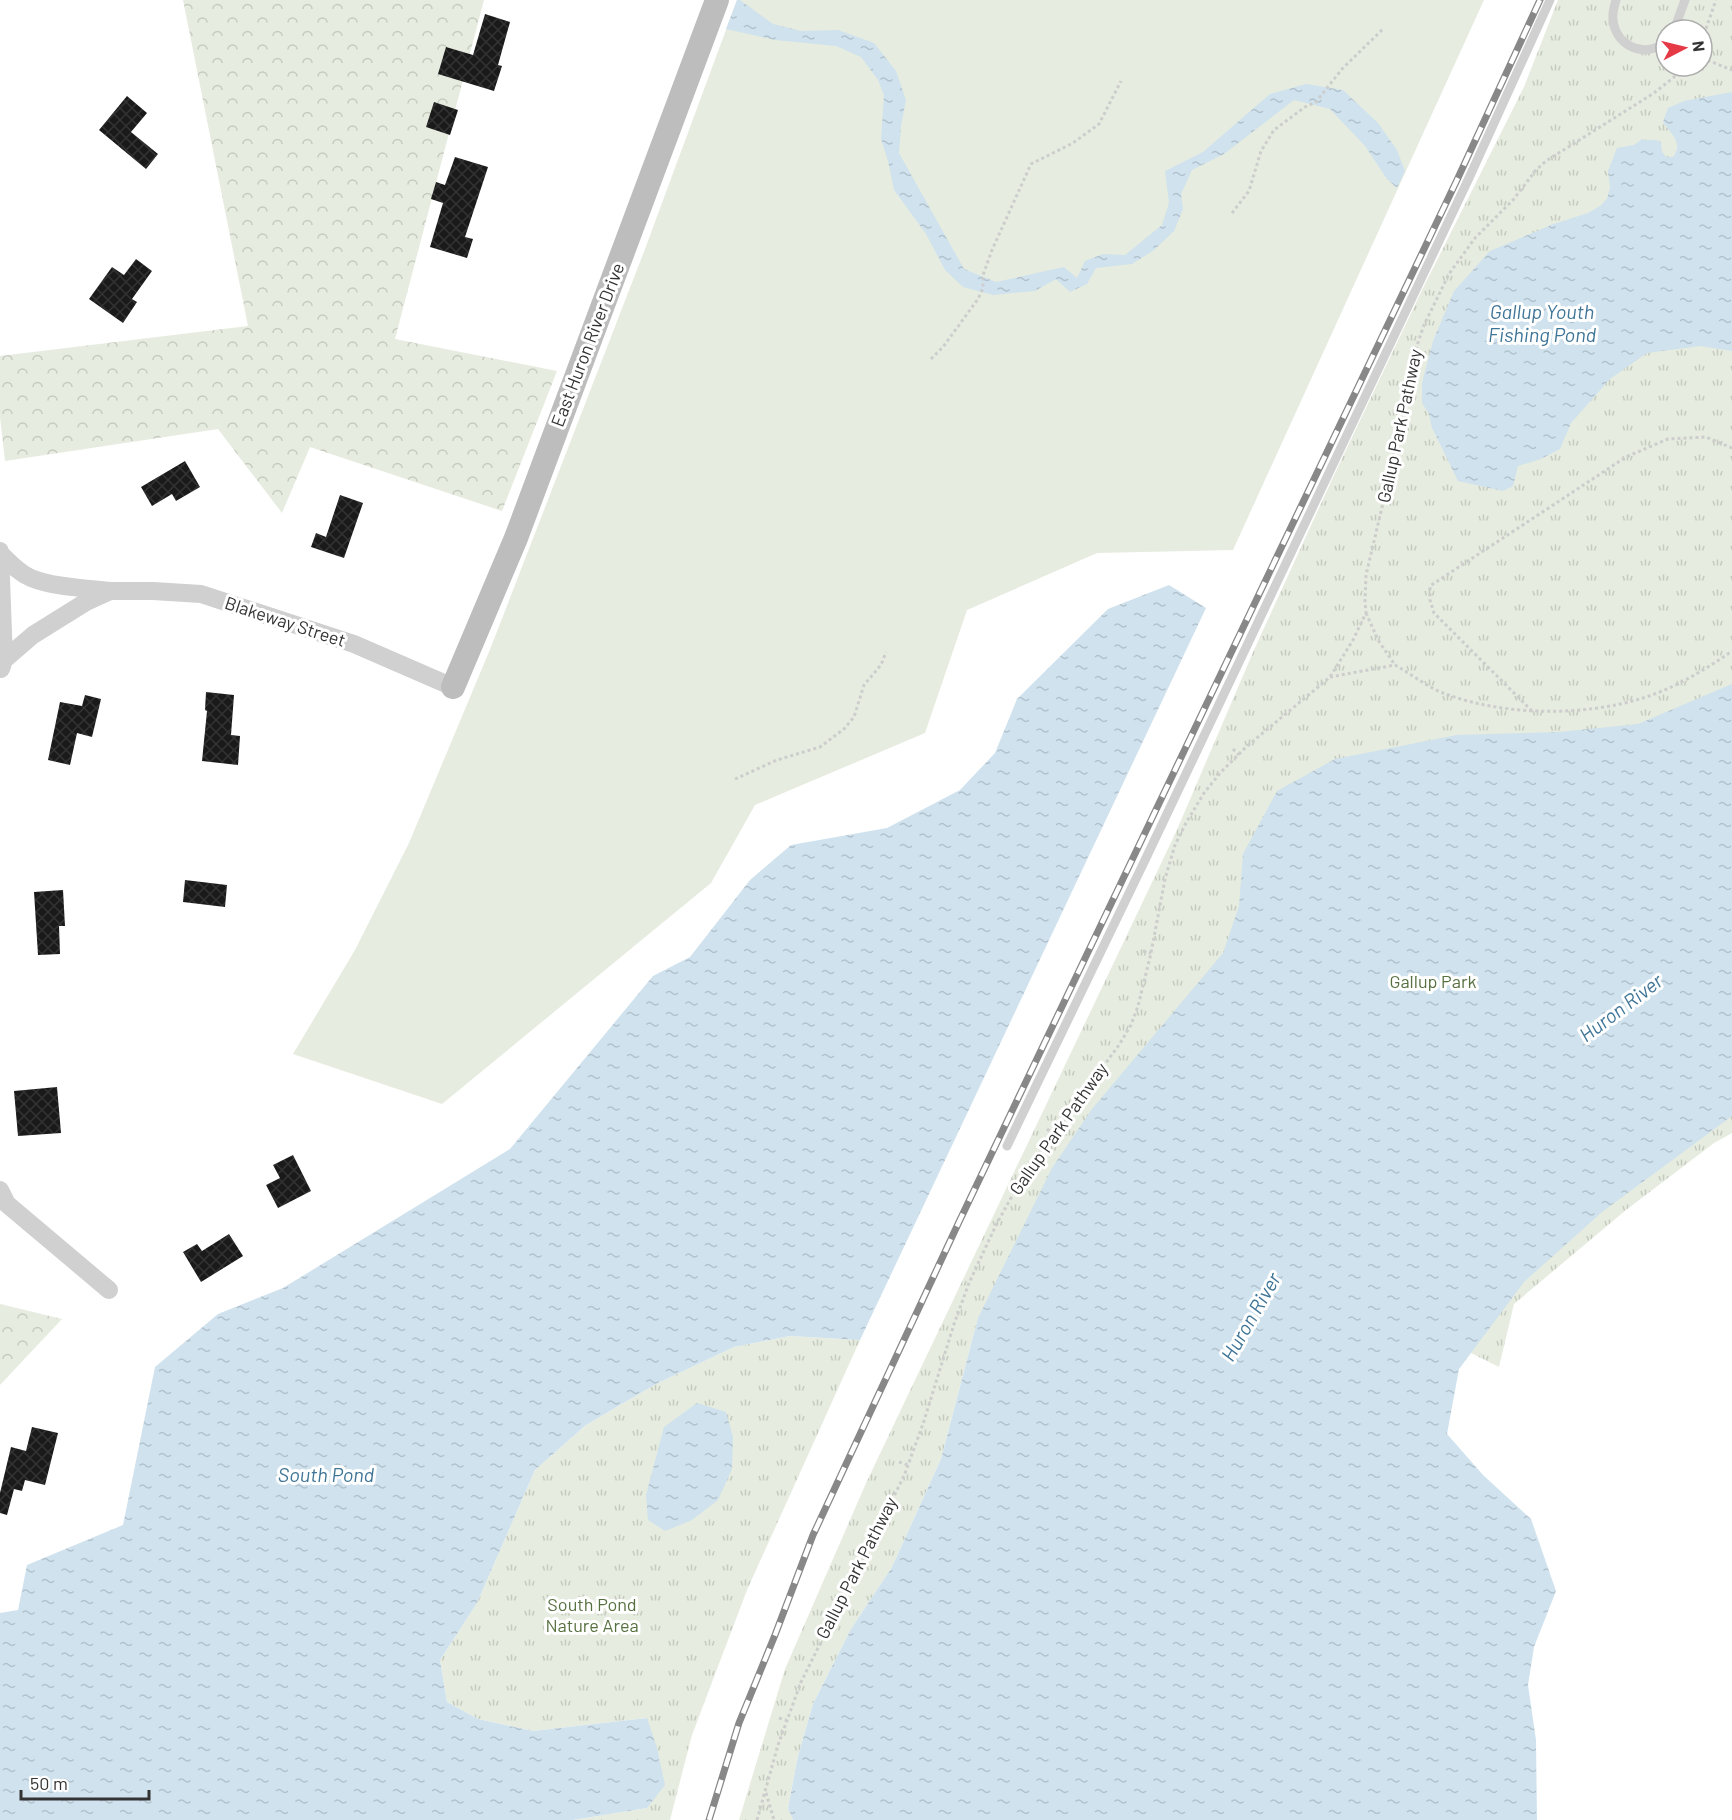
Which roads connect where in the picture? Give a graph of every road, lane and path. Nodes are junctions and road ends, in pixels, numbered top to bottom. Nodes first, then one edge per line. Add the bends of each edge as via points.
1 (717, 0) edge
2 (1550, 0) edge
3 (1616, 0) edge
4 (1684, 0) edge
5 (1716, 0) edge
6 (1678, 18) edge
7 (1710, 18) edge
8 (1384, 28) dead end
9 (1654, 49) edge
10 (1714, 63) edge
11 (1732, 70) edge
12 (1673, 78) edge
13 (1121, 81) dead end
14 (1232, 213) dead end
15 (931, 358) dead end
16 (1732, 448) edge
17 (1, 553) edge
18 (110, 591) junction
19 (1366, 613) junction
20 (1732, 651) edge
21 (886, 652) dead end
22 (1395, 665) junction
23 (2, 666) edge
24 (1330, 677) junction
25 (453, 687) joint
26 (1532, 711) junction
27 (1233, 749) dead end
28 (1239, 755) junction
29 (735, 779) dead end
30 (1143, 951) dead end
31 (1151, 953) junction
32 (1047, 1129) dead end
33 (1054, 1135) junction
34 (1007, 1146) dead end
35 (0, 1190) edge
36 (109, 1290) dead end
37 (899, 1462) dead end
38 (908, 1465) junction
39 (779, 1718) dead end
40 (786, 1720) junction
41 (766, 1792) junction
42 (757, 1820) edge
43 (774, 1820) edge

1 - 25 main road, East Huron River Drive via 516,538
2 - 34 lane via 1469,178
3 - 9 lane via 1613,21 1621,40 1633,48
4 - 6 lane
5 - 7 path
8 - 14 path via 1342,69 1316,102 1274,129 1261,151 1249,191
10 - 11 path
12 - 19 path, Gallup Park Pathway via 1546,161 1475,238 1449,274 1420,334 1410,366 1368,567
13 - 15 path via 1099,124 1031,164 992,250 978,299
16 - 26 path via 1706,437 1668,439 1626,457 1430,586 1434,613
17 - 18 street, Blakeway Street via 31,578
17 - 23 street
18 - 23 street, Blakeway Street via 33,634
18 - 25 street, Blakeway Street via 201,594 354,644
19 - 22 path
19 - 24 path, Gallup Park Pathway
20 - 26 path via 1677,684 1642,698 1584,709
21 - 29 path via 882,666 864,685 854,717 844,729 820,747
22 - 24 path
22 - 26 path via 1452,696
24 - 28 path, Gallup Park Pathway
27 - 28 path
28 - 31 path, Gallup Park Pathway via 1204,793 1175,845
30 - 31 path
31 - 33 path, Gallup Park Pathway via 1131,1025
32 - 33 path
33 - 38 path, Gallup Park Pathway via 1010,1197 969,1283
35 - 36 street via 7,1204
37 - 38 path
38 - 40 path, Gallup Park Pathway
39 - 40 path
40 - 41 path, Gallup Park Pathway
41 - 42 path, Gallup Park Pathway
41 - 43 path

